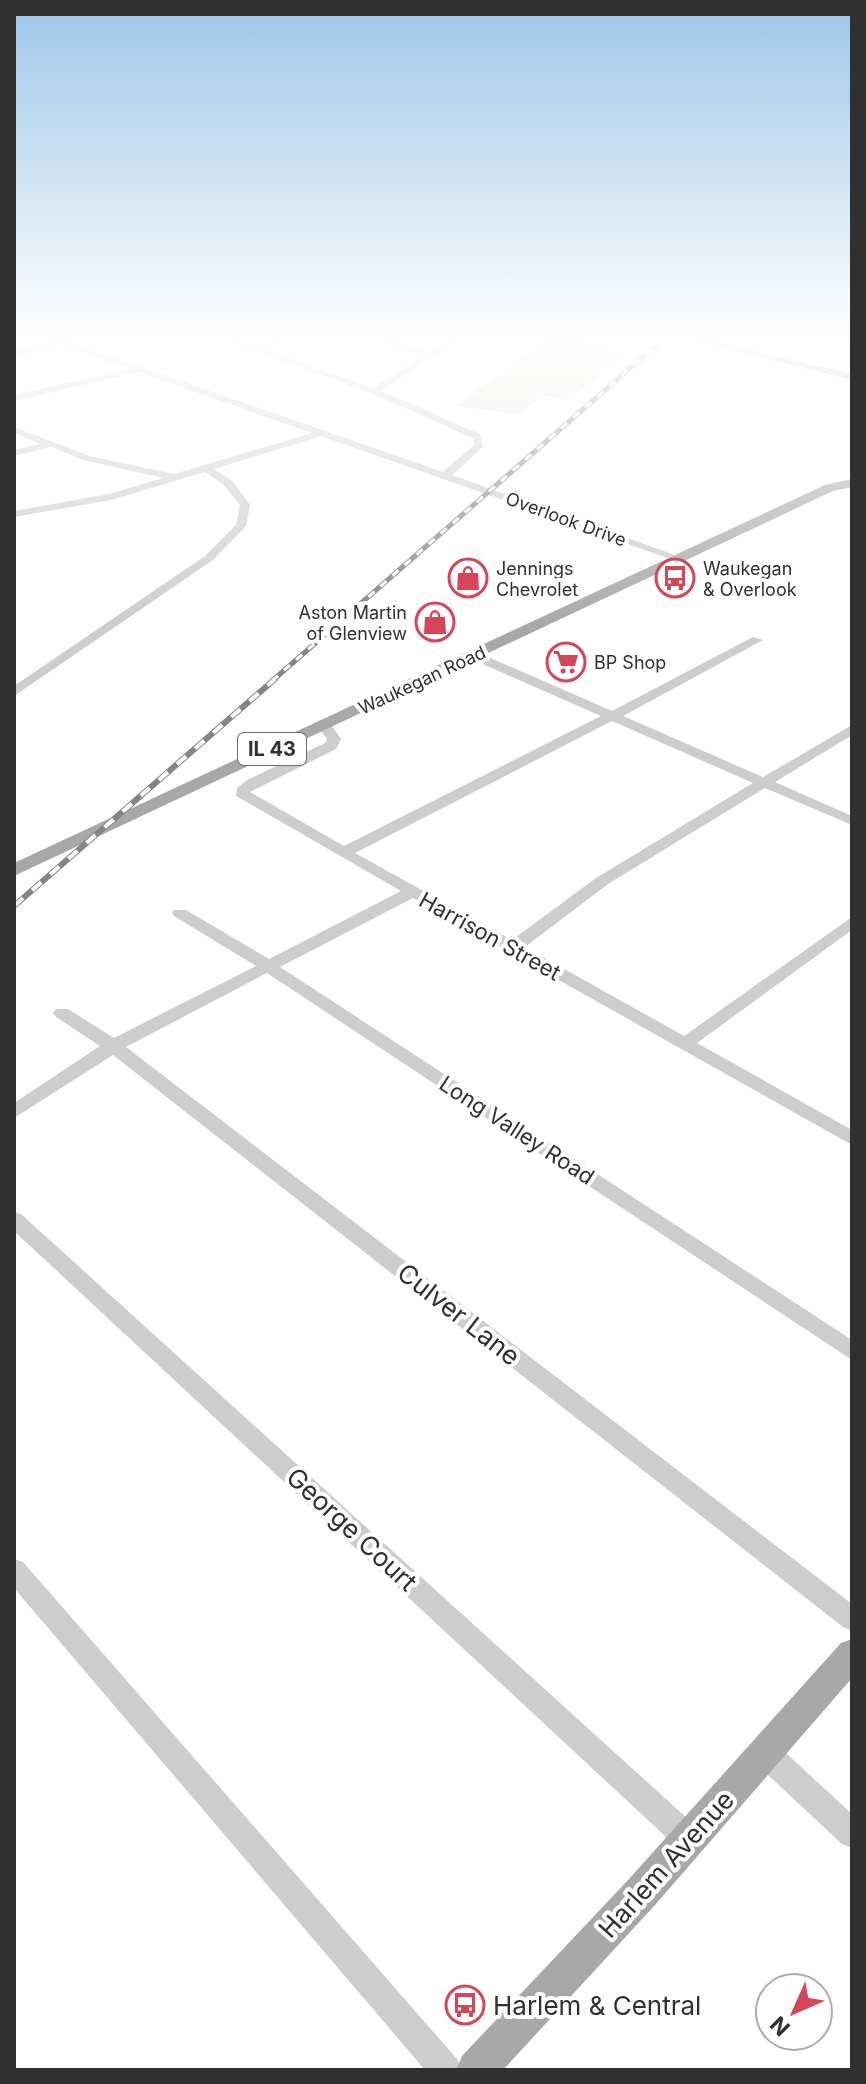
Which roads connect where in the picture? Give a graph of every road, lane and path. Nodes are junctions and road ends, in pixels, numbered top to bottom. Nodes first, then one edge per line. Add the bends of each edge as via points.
1 (22, 433) edge
2 (321, 433) joint
3 (467, 433) edge
4 (49, 445) junction
5 (14, 453) edge
6 (208, 469) junction
7 (852, 470) edge
8 (445, 476) junction
9 (174, 477) junction
10 (852, 483) edge
11 (829, 488) junction
12 (14, 514) edge
13 (680, 559) junction
14 (757, 640) dead end
15 (473, 655) junction
16 (14, 692) edge
17 (610, 716) junction
18 (324, 725) junction
19 (852, 729) edge
20 (763, 783) junction
21 (852, 821) edge
22 (342, 853) junction
23 (14, 870) edge
24 (412, 892) junction
25 (180, 913) dead end
26 (852, 922) edge
27 (512, 948) junction
28 (265, 964) junction
29 (62, 1013) dead end
30 (684, 1044) junction
31 (113, 1046) junction
32 (14, 1112) edge
33 (852, 1138) edge
34 (14, 1219) edge
35 (852, 1351) edge
36 (14, 1570) edge
37 (852, 1619) edge
38 (852, 1654) edge
39 (765, 1753) junction
40 (852, 1834) edge
41 (689, 1839) junction
42 (446, 2070) edge
43 (476, 2070) edge

1 - 4 street
2 - 6 street
2 - 8 street, Overlook Drive
3 - 8 street via 480,439 480,445
4 - 5 street
4 - 9 street
6 - 9 street
6 - 16 street via 245,505 235,533 181,580
7 - 11 main road, Waukegan Road / IL 43 via 834,478
8 - 13 street, Overlook Drive
9 - 12 street via 111,497
10 - 11 main road, Waukegan Road / IL 43
11 - 13 main road, Waukegan Road / IL 43
13 - 15 main road, Waukegan Road / IL 43
14 - 17 street
15 - 17 street
15 - 18 main road, Waukegan Road / IL 43
17 - 20 street
17 - 22 street
18 - 22 street, Harrison Street via 334,739 331,746 242,791
18 - 23 main road, Waukegan Road / IL 43
19 - 20 street
20 - 21 street
20 - 27 street via 602,881
22 - 24 street, Harrison Street
24 - 27 street, Harrison Street
24 - 28 street
25 - 28 street, Long Valley Road
26 - 30 street
27 - 30 street, Harrison Street
28 - 31 street
28 - 35 street, Long Valley Road
29 - 31 street, Culver Lane
30 - 33 street, Harrison Street
31 - 32 street
31 - 37 street, Culver Lane
34 - 41 street, George Court
36 - 42 street
38 - 39 main road, Harlem Avenue
39 - 40 street
39 - 41 main road, Harlem Avenue
41 - 43 main road, Harlem Avenue

